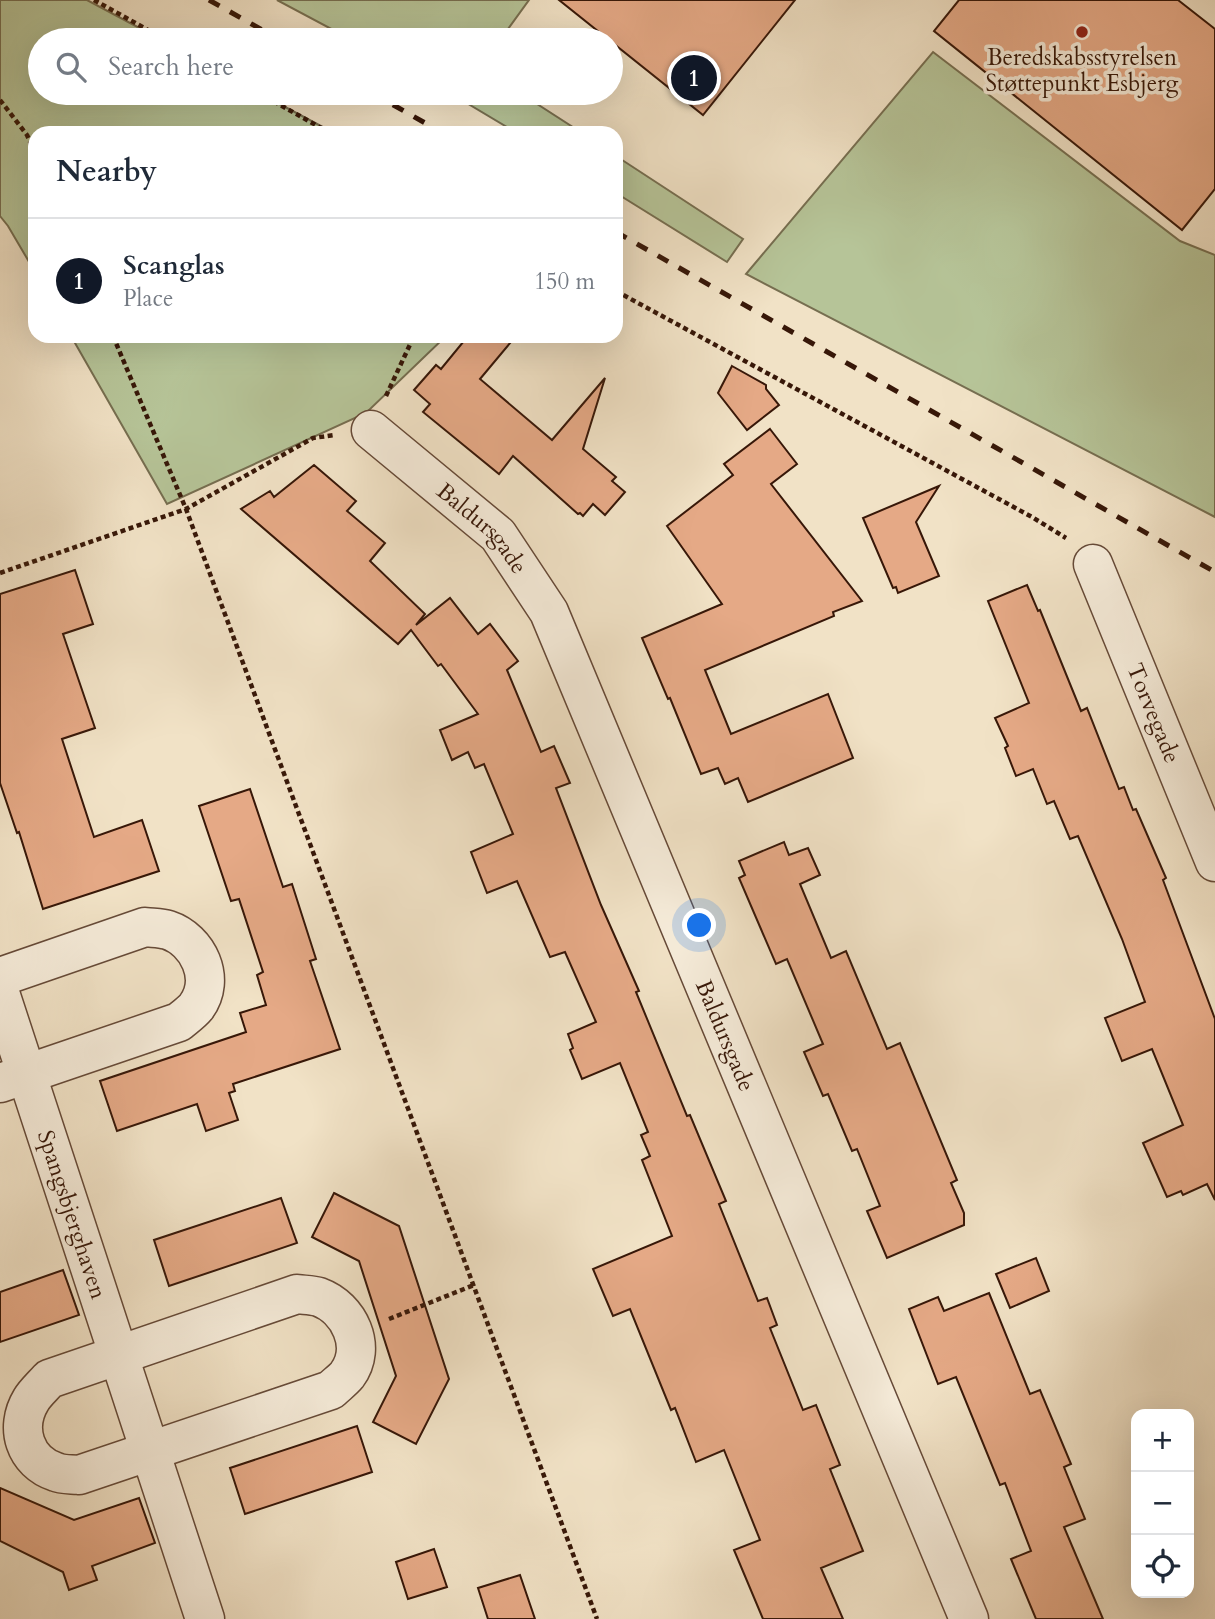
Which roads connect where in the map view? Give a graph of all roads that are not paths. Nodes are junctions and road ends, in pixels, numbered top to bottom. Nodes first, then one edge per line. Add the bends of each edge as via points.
1 (370, 430) road end
2 (1093, 564) road end
3 (1215, 862) edge
4 (0, 977) edge
5 (0, 993) edge
6 (13, 1079) edge
7 (119, 1356) junction
8 (150, 1451) junction
9 (205, 1619) edge
10 (969, 1619) edge

1 - 10 street, Baldursgade via 498,535 549,612
2 - 3 street, Torvegade
4 - 6 street via 145,927 168,930 187,940 204,965 205,986 197,1006 180,1022
5 - 6 street, Spangsbjerghaven
6 - 7 street, Spangsbjerghaven
7 - 8 street, Spangsbjerghaven
7 - 8 street via 49,1379 31,1399 23,1419 22,1440 36,1461 57,1473 79,1475
7 - 8 street via 297,1294 319,1297 338,1308 355,1333 356,1353 348,1374 331,1390
8 - 9 street, Spangsbjerghaven

